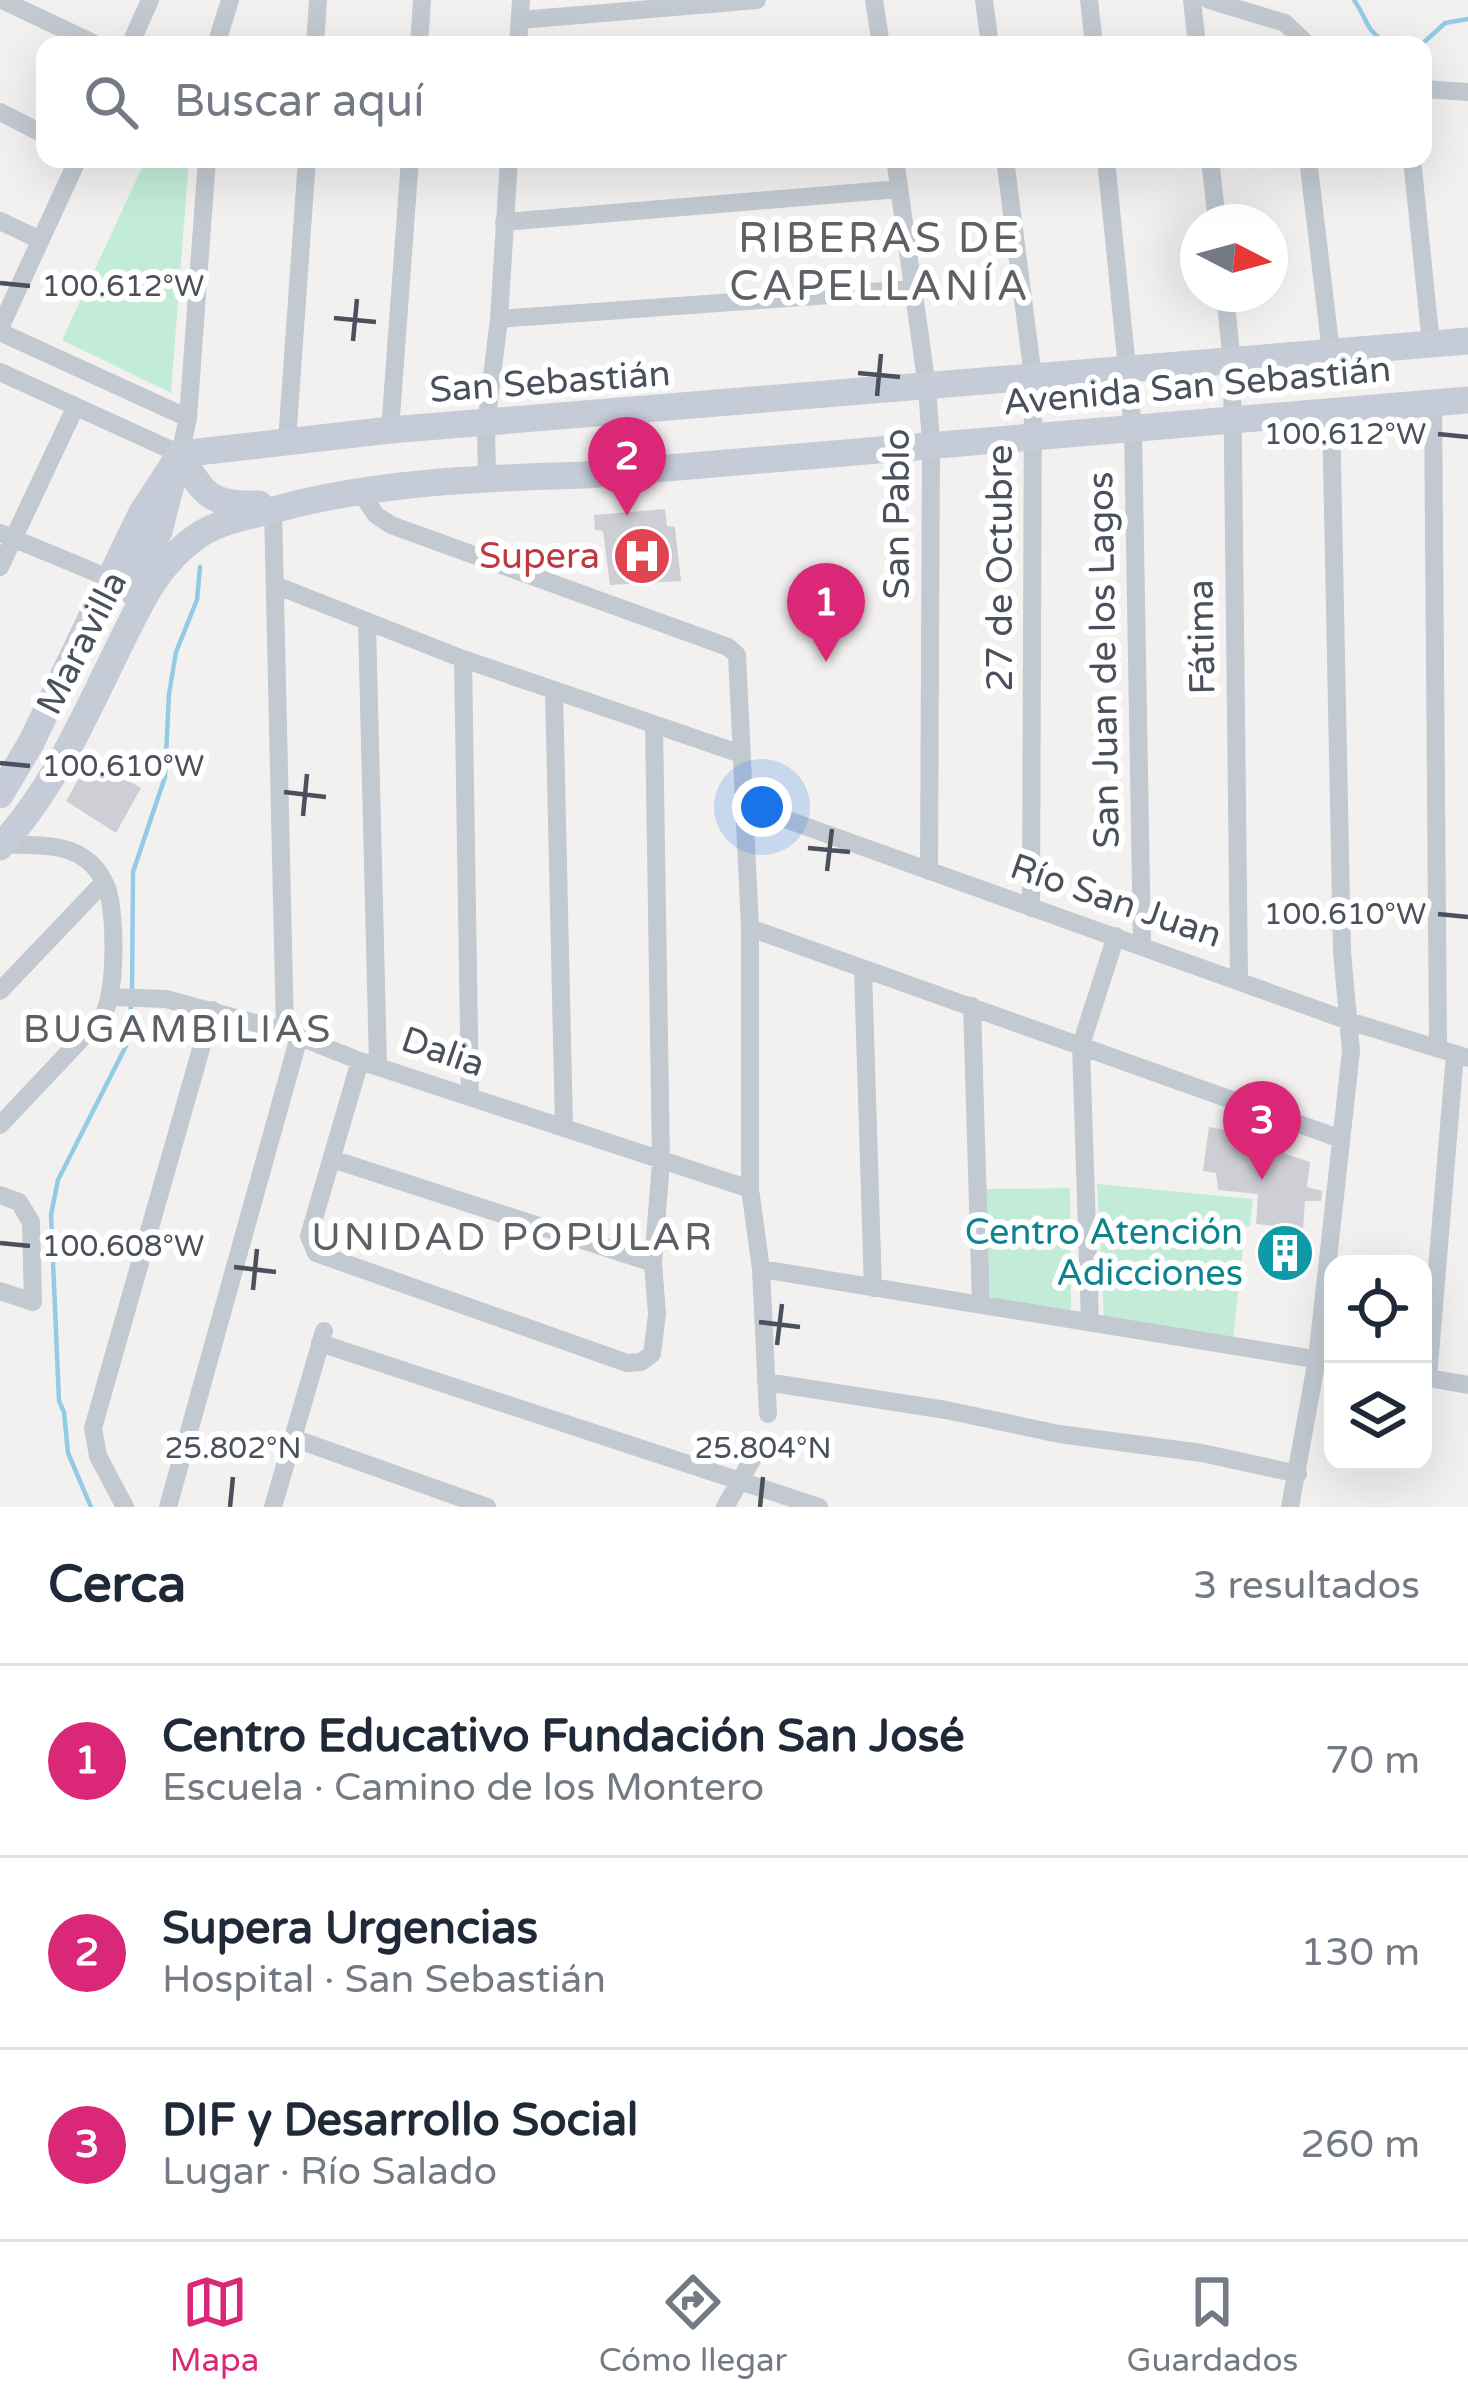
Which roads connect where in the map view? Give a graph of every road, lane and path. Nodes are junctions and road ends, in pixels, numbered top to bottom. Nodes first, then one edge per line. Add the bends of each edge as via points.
1 (2, 0) edge
2 (150, 0) edge
3 (230, 0) edge
4 (319, 0) edge
5 (422, 0) edge
6 (757, 0) edge
7 (874, 0) edge
8 (984, 0) edge
9 (1089, 0) edge
10 (1192, 0) edge
11 (1209, 0) edge
12 (1250, 6) edge
13 (521, 10) edge
14 (78, 36) edge
15 (134, 36) edge
16 (218, 36) edge
17 (316, 36) edge
18 (420, 36) edge
19 (879, 36) edge
20 (989, 36) edge
21 (1093, 36) edge
22 (1196, 36) edge
23 (1297, 36) edge
24 (1432, 90) edge
25 (1468, 92) edge
26 (0, 112) edge
27 (36, 130) edge
28 (74, 168) edge
29 (205, 168) edge
30 (306, 168) edge
31 (409, 168) edge
32 (508, 168) edge
33 (897, 168) edge
34 (1005, 168) edge
35 (1107, 168) edge
36 (1211, 168) edge
37 (1309, 168) edge
38 (1413, 168) edge
39 (899, 188) junction
40 (1215, 204) edge
41 (0, 221) edge
42 (504, 222) junction
43 (40, 240) junction
44 (912, 289) junction
45 (1227, 312) edge
46 (499, 319) junction
47 (0, 330) edge
48 (1468, 341) edge
49 (1431, 344) junction
50 (1331, 352) junction
51 (1232, 363) junction
52 (1130, 371) junction
53 (0, 372) edge
54 (1033, 377) junction
55 (927, 387) junction
56 (1468, 400) edge
57 (1433, 403) junction
58 (75, 408) junction
59 (1331, 412) junction
60 (188, 418) junction
61 (1232, 419) junction
62 (486, 424) junction
63 (1133, 428) junction
64 (391, 430) junction
65 (1035, 436) junction
66 (287, 441) junction
67 (931, 443) junction
68 (238, 447) junction
69 (179, 454) junction
70 (487, 479) junction
71 (361, 493) junction
72 (267, 507) junction
73 (7, 536) edge
74 (0, 567) edge
75 (109, 578) junction
76 (275, 585) junction
77 (368, 623) junction
78 (113, 659) junction
79 (463, 659) junction
80 (554, 690) junction
81 (654, 724) junction
82 (741, 754) junction
83 (0, 795) edge
84 (743, 804) junction
85 (1, 845) edge
86 (929, 871) junction
87 (104, 882) junction
88 (1030, 908) junction
89 (749, 928) junction
90 (1116, 936) junction
91 (1142, 945) junction
92 (863, 969) junction
93 (1239, 979) junction
94 (0, 991) edge
95 (116, 998) junction
96 (972, 1006) junction
97 (212, 1010) junction
98 (1349, 1021) junction
99 (292, 1034) junction
100 (1081, 1045) junction
101 (1454, 1053) edge
102 (369, 1063) junction
103 (470, 1096) junction
104 (0, 1125) edge
105 (564, 1127) junction
106 (1341, 1139) junction
107 (332, 1160) junction
108 (661, 1162) junction
109 (750, 1189) junction
110 (0, 1195) edge
111 (1333, 1255) edge
112 (653, 1263) junction
113 (760, 1269) junction
114 (873, 1288) junction
115 (0, 1291) edge
116 (981, 1305) junction
117 (1090, 1322) junction
118 (1324, 1361) edge
119 (1325, 1363) edge
120 (1427, 1363) edge
121 (1432, 1379) edge
122 (766, 1382) junction
123 (1468, 1385) edge
124 (768, 1414) dead end
125 (293, 1438) junction
126 (753, 1458) dead end
127 (1298, 1474) junction
128 (742, 1480) junction
129 (125, 1507) edge
130 (168, 1507) edge
131 (273, 1507) edge
132 (487, 1507) edge
133 (725, 1507) edge
134 (820, 1507) edge
135 (1290, 1507) edge

1 - 14 street
2 - 15 street
3 - 16 street
4 - 17 street
5 - 18 street
6 - 13 street
7 - 19 street
8 - 20 street
9 - 21 street
10 - 22 street
11 - 12 street
12 - 23 street
24 - 25 street
26 - 27 street
28 - 43 street
29 - 60 street
30 - 66 street
31 - 64 street
32 - 42 street
33 - 39 street, San Pablo
34 - 54 street, 27 de Octubre
35 - 52 street, San Juan de los Lagos
36 - 40 street
37 - 50 street
38 - 49 street
39 - 42 street
39 - 44 street, San Pablo
41 - 43 street
42 - 46 street
43 - 47 street
44 - 46 street
44 - 55 street, San Pablo
45 - 51 street, Fátima
46 - 62 street
47 - 60 street
48 - 49 main road, Avenida San Sebastián
49 - 50 main road, Avenida San Sebastián
50 - 51 main road, Avenida San Sebastián
51 - 52 main road, Avenida San Sebastián
51 - 61 street, Fátima
52 - 54 main road, Avenida San Sebastián
52 - 63 street, San Juan de los Lagos
53 - 58 street
54 - 55 main road, Avenida San Sebastián
54 - 65 street, 27 de Octubre
55 - 62 main road, San Sebastián
55 - 67 street, San Pablo
56 - 57 main road, Avenida San Sebastián
57 - 59 main road, Avenida San Sebastián
57 - 101 street
58 - 69 street
58 - 73 street
59 - 61 main road, Avenida San Sebastián
59 - 98 street
60 - 69 street
61 - 63 main road, Avenida San Sebastián
61 - 93 street, Fátima
62 - 64 main road, San Sebastián
62 - 70 street
63 - 65 main road, Avenida San Sebastián
63 - 91 street, San Juan de los Lagos
64 - 66 main road, San Sebastián
65 - 67 main road, Avenida San Sebastián
65 - 88 street, 27 de Octubre
66 - 68 main road, San Sebastián
67 - 70 main road
67 - 86 street, San Pablo
68 - 69 main road, San Sebastián
68 - 72 main road via 223,471 228,491
69 - 72 main road via 208,496
69 - 75 main road, Maravilla
69 - 78 main road via 159,531 112,639
70 - 71 main road
71 - 72 main road
71 - 82 street via 391,525 734,651
72 - 76 street
72 - 78 main road, Maravilla via 202,532 181,549 160,570
73 - 74 street
73 - 75 street
75 - 83 main road, Maravilla
76 - 77 street
76 - 99 street
77 - 79 street
77 - 102 street
78 - 85 main road, Maravilla via 62,763
79 - 80 street
79 - 103 street
80 - 81 street
80 - 105 street
81 - 82 street
81 - 108 street
82 - 84 street
84 - 86 street, Río San Juan
84 - 89 street
85 - 87 street via 81,855
86 - 88 street, Río San Juan
87 - 94 street
87 - 95 street
88 - 90 street, Río San Juan
89 - 92 street
89 - 109 street
90 - 91 street, Río San Juan
90 - 100 street
91 - 93 street, Río San Juan
92 - 96 street
92 - 114 street
93 - 98 street, Río San Juan
95 - 97 street, Dalia via 149,996
95 - 104 street
96 - 100 street
96 - 116 street
97 - 99 street, Dalia
97 - 129 street via 93,1428
98 - 101 street, Río San Juan
98 - 106 street
99 - 102 street, Dalia
99 - 130 street
100 - 106 street
100 - 117 street
101 - 120 street
102 - 103 street, Dalia
102 - 107 street
103 - 105 street, Dalia
105 - 108 street, Dalia
106 - 111 street
107 - 112 street
107 - 112 street via 310,1236 316,1253 628,1363 654,1347
108 - 109 street, Dalia
108 - 112 street
109 - 113 street
110 - 115 street via 20,1202 29,1216 33,1303
113 - 114 street
113 - 122 street
114 - 116 street
116 - 117 street
117 - 118 street
119 - 127 street
121 - 123 street
122 - 124 street
122 - 127 street
125 - 128 street via 322,1337
125 - 131 street
125 - 132 street
126 - 128 street
127 - 135 street
128 - 133 street
128 - 134 street

